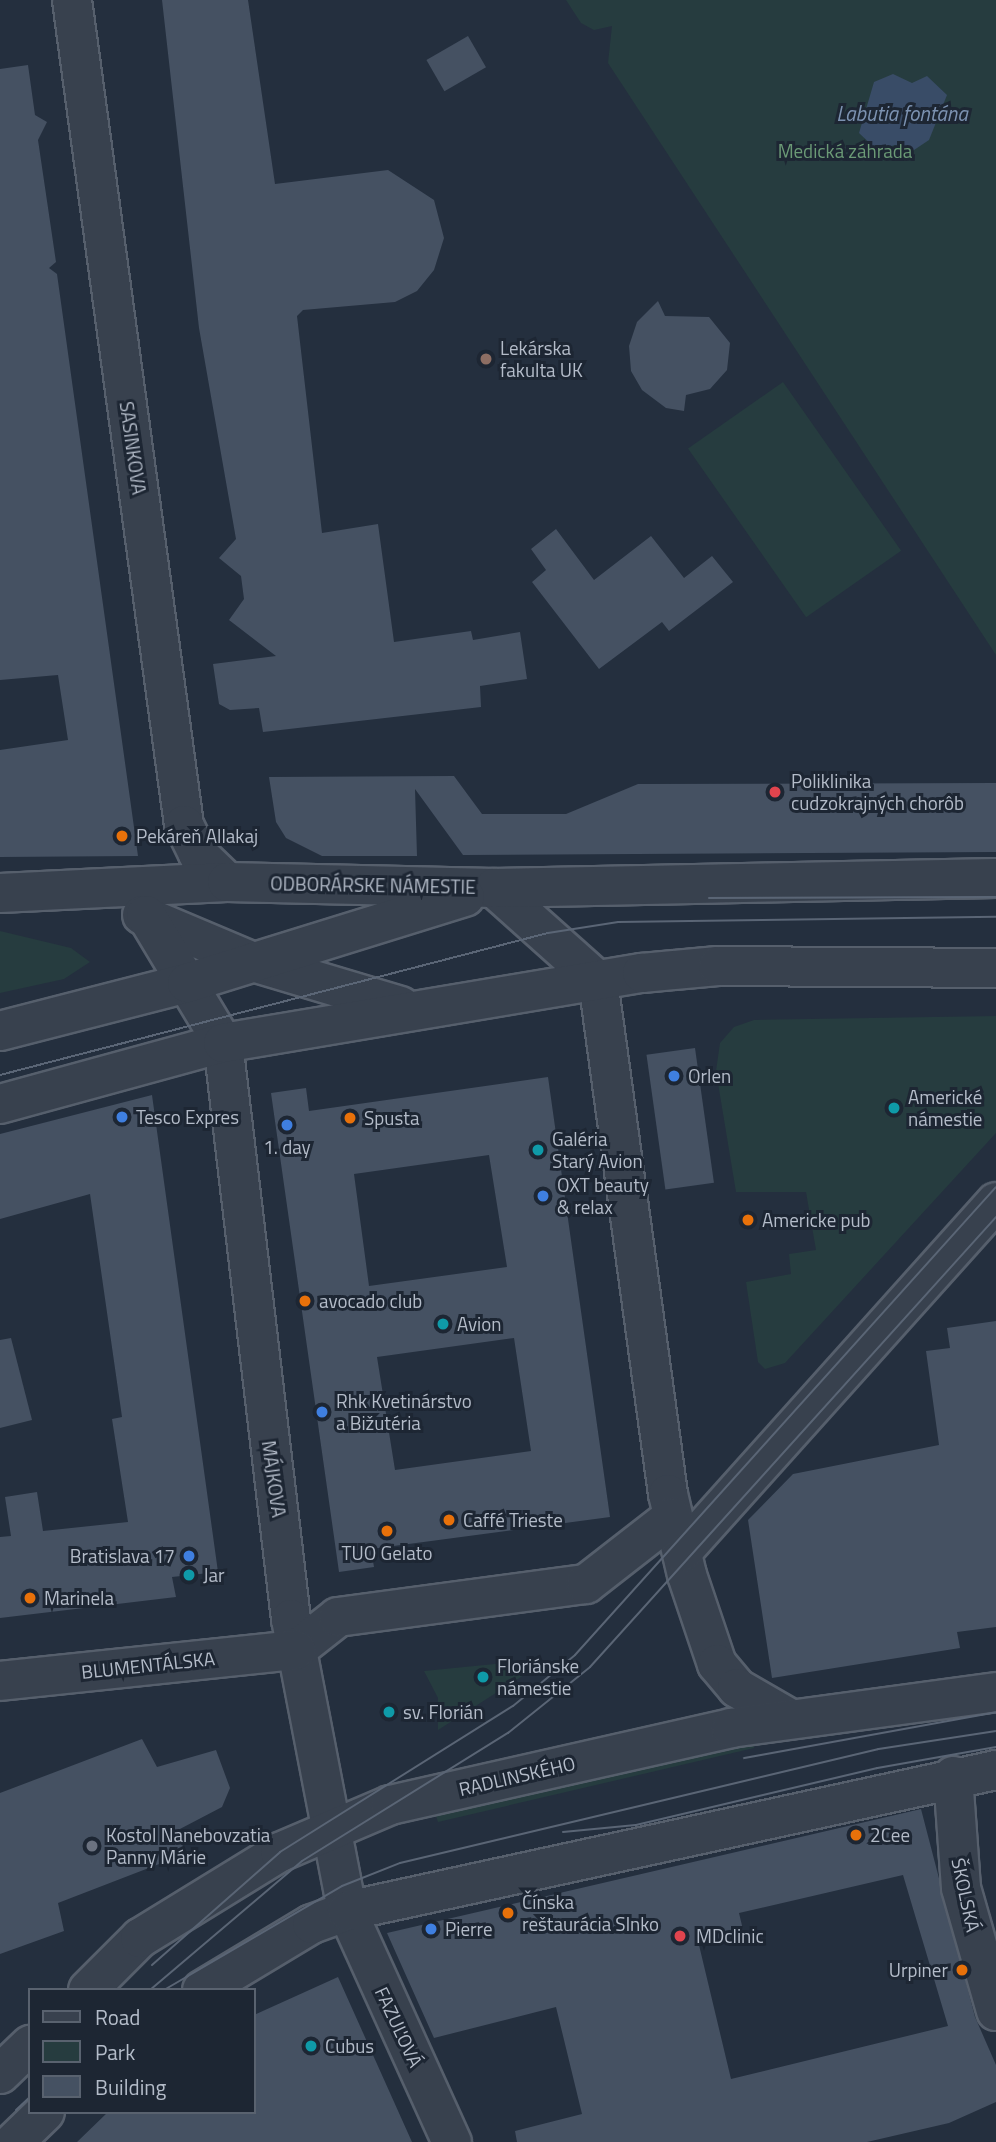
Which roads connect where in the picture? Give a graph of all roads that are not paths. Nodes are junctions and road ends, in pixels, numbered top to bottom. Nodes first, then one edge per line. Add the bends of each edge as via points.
1 (72, 0) edge
2 (996, 878) edge
3 (227, 882) junction
4 (494, 888) junction
5 (0, 893) edge
6 (146, 915) junction
7 (253, 962) junction
8 (996, 968) edge
9 (598, 981) junction
10 (187, 983) junction
11 (410, 1008) junction
12 (0, 1031) edge
13 (223, 1043) junction
14 (0, 1104) edge
15 (996, 1202) edge
16 (677, 1534) junction
17 (293, 1634) junction
18 (0, 1681) edge
19 (996, 1692) edge
20 (789, 1718) junction
21 (996, 1770) edge
22 (953, 1776) junction
23 (334, 1830) junction
24 (347, 1911) junction
25 (90, 1988) edge
26 (205, 1988) edge
27 (996, 2011) edge
28 (28, 2047) edge
29 (0, 2074) edge
30 (43, 2114) edge
31 (14, 2142) edge
32 (452, 2142) edge

1 - 3 street, SASINKOVA via 184,825 198,855
2 - 4 street
3 - 4 street, ODBORÁRSKE NÁMESTIE
3 - 5 street, ODBORÁRSKE NÁMESTIE
4 - 7 street, ODBORÁRSKE NÁMESTIE
4 - 9 street
5 - 6 street, ODBORÁRSKE NÁMESTIE
6 - 7 street, ODBORÁRSKE NÁMESTIE
6 - 10 street
7 - 10 street, ODBORÁRSKE NÁMESTIE
7 - 11 street, ODBORÁRSKE NÁMESTIE
8 - 9 street via 710,966
9 - 11 street, ODBORÁRSKE NÁMESTIE
9 - 16 street
10 - 12 street, ODBORÁRSKE NÁMESTIE
10 - 13 street
11 - 13 street, ODBORÁRSKE NÁMESTIE
13 - 14 street, ODBORÁRSKE NÁMESTIE
13 - 17 street, MÁJKOVA
15 - 16 street
16 - 17 street via 586,1584 338,1617
16 - 20 street via 701,1629 717,1664 737,1688
17 - 18 street, BLUMENTÁLSKA via 241,1655
17 - 23 street, MÁJKOVA
19 - 20 street, RADLINSKÉHO
20 - 23 street, RADLINSKÉHO via 390,1805
21 - 22 street
22 - 24 street
22 - 27 street, ŠKOLSKÁ via 961,1888
23 - 24 street, MÁJKOVA
23 - 25 street, RADLINSKÉHO via 280,1852 140,1938
24 - 26 street via 312,1924
24 - 32 street, FAZUĽOVÁ
28 - 29 street
30 - 31 street

